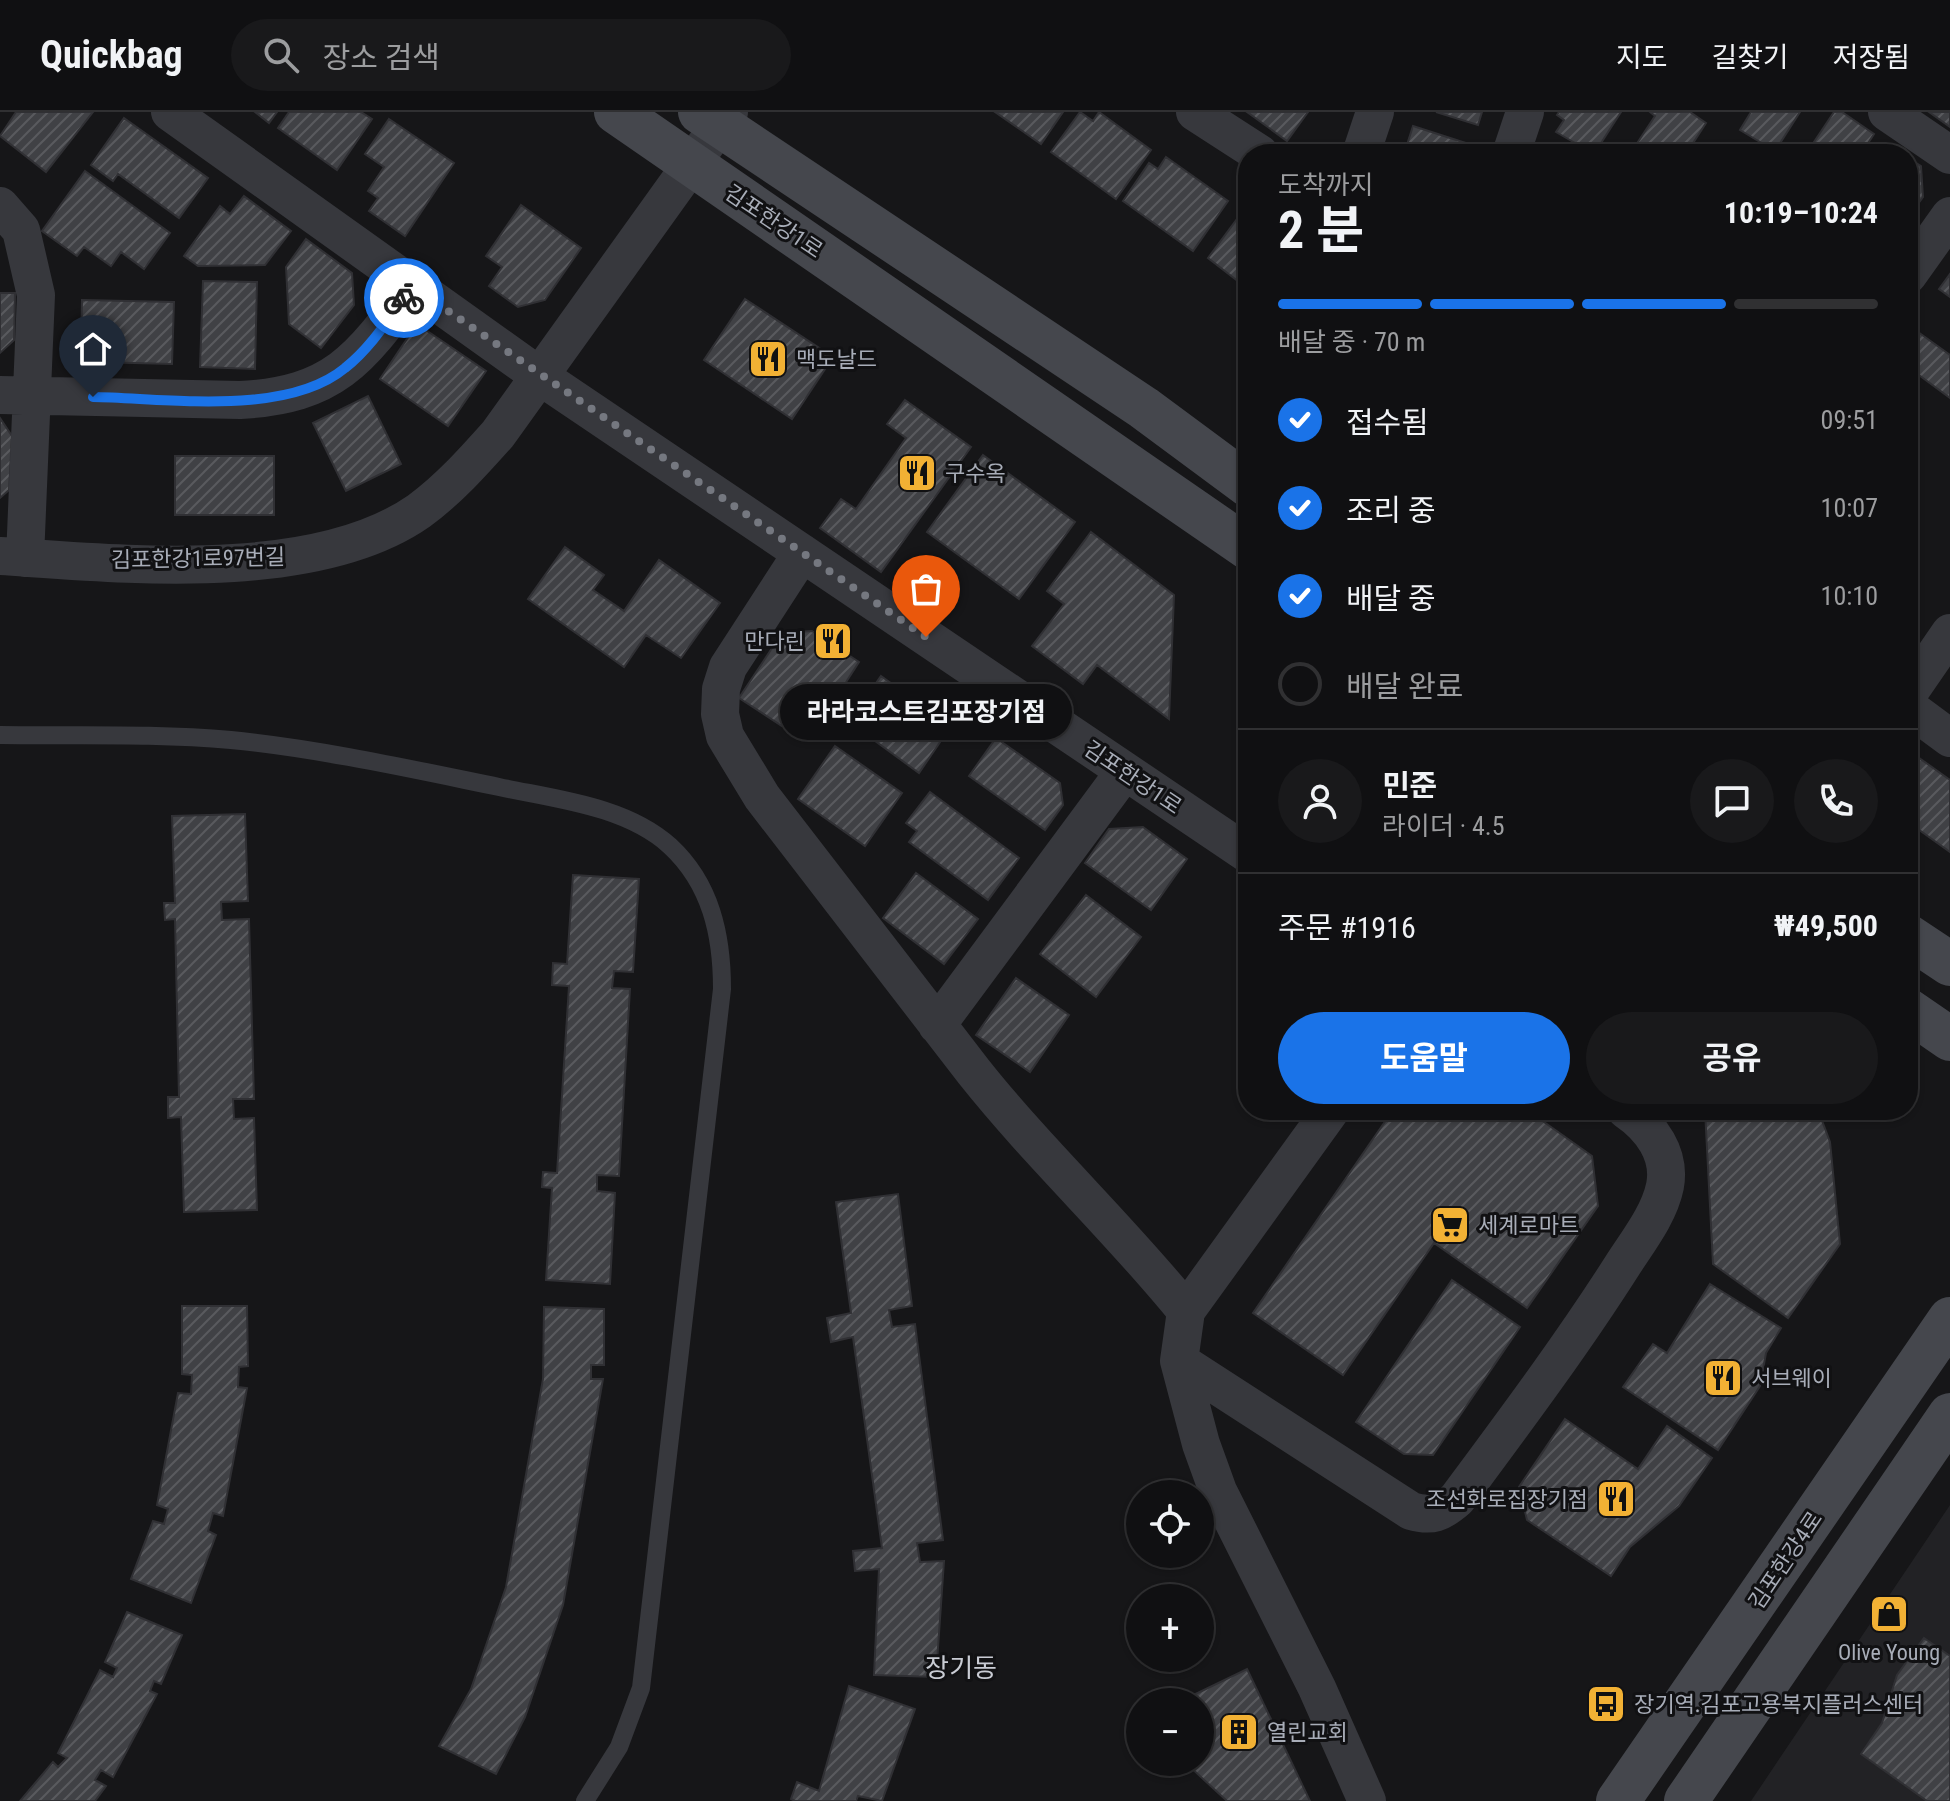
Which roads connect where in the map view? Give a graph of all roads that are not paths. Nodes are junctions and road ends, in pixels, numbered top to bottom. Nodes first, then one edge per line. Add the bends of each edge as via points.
1 (170, 112) edge
2 (616, 112) edge
3 (1195, 112) edge
4 (1375, 112) edge
5 (1525, 112) edge
6 (1887, 112) edge
7 (716, 116) edge
8 (1245, 144) edge
9 (1364, 144) edge
10 (1516, 144) edge
11 (1950, 155) edge
12 (691, 164) junction
13 (0, 206) edge
14 (1950, 216) edge
15 (1918, 261) edge
16 (413, 287) junction
17 (541, 377) junction
18 (17, 395) edge
19 (1238, 478) edge
20 (1238, 541) edge
21 (802, 553) junction
22 (13, 557) edge
23 (1950, 633) edge
24 (1918, 679) edge
25 (1918, 714) edge
26 (0, 735) edge
27 (1950, 738) edge
28 (1125, 771) junction
29 (1238, 847) edge
30 (1918, 943) edge
31 (1950, 964) edge
32 (1918, 1017) edge
33 (937, 1025) junction
34 (1950, 1039) edge
35 (1324, 1120) edge
36 (1637, 1120) edge
37 (1186, 1311) junction
38 (1950, 1319) edge
39 (1179, 1361) junction
40 (1950, 1415) edge
41 (585, 1801) edge
42 (1367, 1801) edge
43 (1618, 1801) edge
44 (1686, 1801) edge

1 - 16 street
2 - 12 street, 김포한강1로
3 - 8 street
4 - 9 street
5 - 10 street
6 - 11 street
7 - 12 street, 김포한강1로97번길
7 - 19 street
12 - 17 street, 김포한강1로97번길
12 - 20 street, 김포한강1로
13 - 18 street, 김포한강1로97번길 via 21,230 36,295
14 - 15 street
16 - 17 street
16 - 18 street via 375,339 344,369 310,390 240,400
17 - 21 street, 김포한강1로
17 - 22 street, 김포한강1로97번길 via 458,479 417,512 363,539 267,562
18 - 22 street, 김포한강1로97번길
21 - 28 street, 김포한강1로
21 - 33 street via 728,667 721,689 725,736 762,797
23 - 24 street
25 - 27 street
26 - 41 lane via 267,744 534,794 595,808 645,829 670,846 700,882 722,950 722,989 641,1688 619,1747
28 - 29 street, 김포한강1로
28 - 33 street
30 - 31 street
32 - 34 street
33 - 37 street via 1006,1112 1148,1263
35 - 37 street
36 - 39 street via 1660,1146 1666,1165 1660,1204 1581,1330 1457,1499 1442,1512 1428,1516 1403,1507
37 - 39 street
38 - 43 street, 김포한강4로
39 - 42 street via 1218,1491
40 - 44 street

